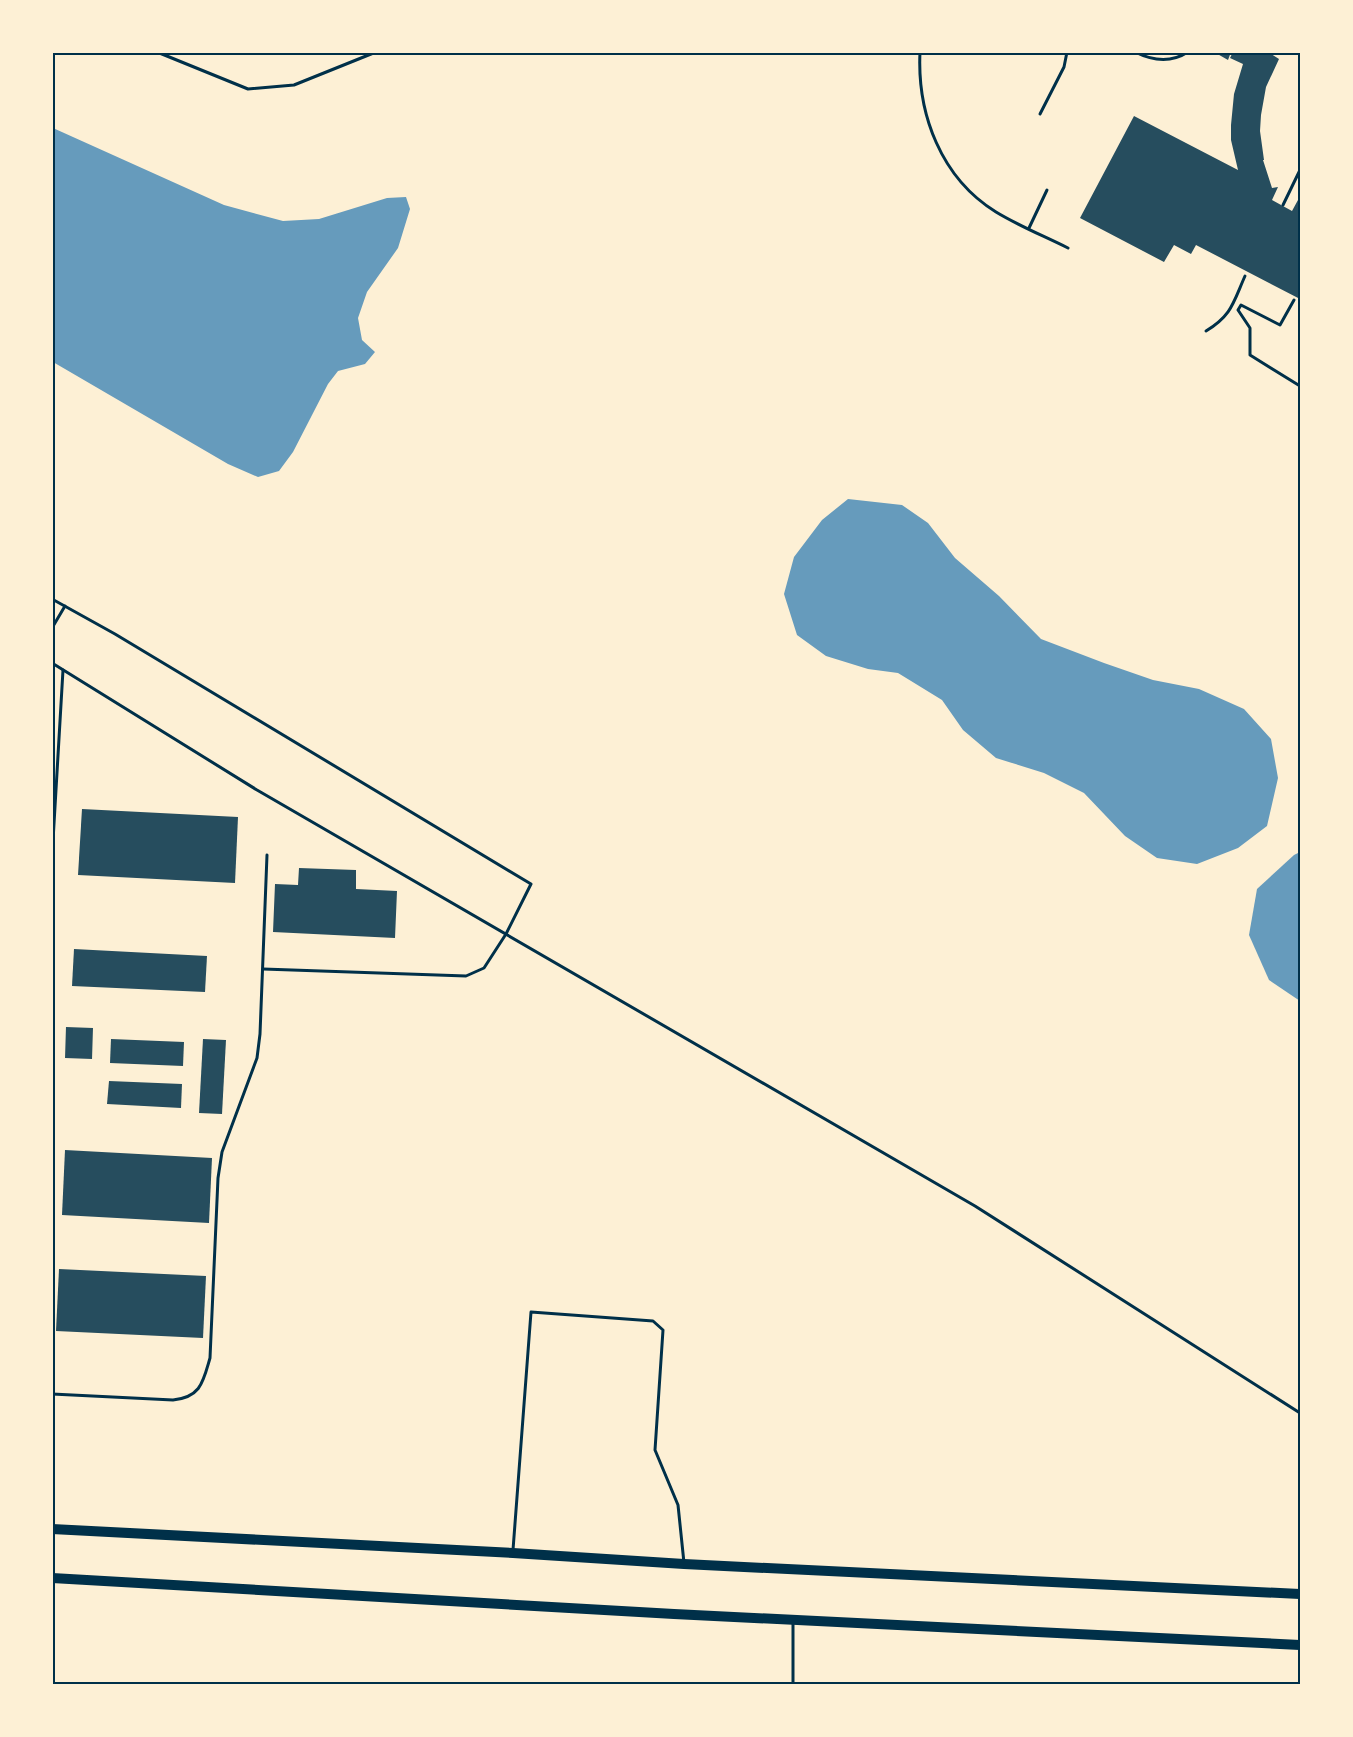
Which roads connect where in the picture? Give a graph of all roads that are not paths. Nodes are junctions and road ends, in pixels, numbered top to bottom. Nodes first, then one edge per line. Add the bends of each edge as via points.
1 (157, 52) edge
2 (376, 52) edge
3 (920, 52) edge
4 (1067, 52) edge
5 (1136, 52) edge
6 (1188, 52) edge
7 (1040, 114) dead end
8 (1047, 190) dead end
9 (1029, 228) junction
10 (1068, 248) dead end
11 (52, 598) edge
12 (66, 606) junction
13 (52, 628) edge
14 (52, 664) edge
15 (63, 670) junction
16 (267, 854) dead end
17 (52, 858) edge
18 (506, 934) junction
19 (262, 969) junction
20 (52, 1394) edge
21 (1300, 1413) edge
22 (52, 1529) edge
23 (512, 1553) junction
24 (684, 1564) junction
25 (52, 1578) edge
26 (1300, 1594) edge
27 (793, 1620) junction
28 (1300, 1645) edge
29 (793, 1684) edge

1 - 2 lane via 248,89 294,84
3 - 9 lane via 925,110 942,155 971,192 995,211
4 - 7 lane via 1064,67
5 - 6 lane via 1159,60 1179,58
8 - 9 lane
9 - 10 lane
11 - 12 lane
12 - 13 lane
12 - 18 lane via 531,884
14 - 15 lane
15 - 17 lane
15 - 18 lane via 257,790
16 - 19 lane
18 - 19 lane via 484,968 466,976
18 - 21 lane via 975,1206
19 - 20 lane via 257,1058 222,1152 218,1178 210,1358 205,1376 197,1391 187,1398 173,1400
22 - 23 main road
23 - 24 main road
23 - 24 lane via 530,1312 653,1321 663,1330 655,1450 678,1506
24 - 26 main road
25 - 27 main road
27 - 28 main road
27 - 29 lane

